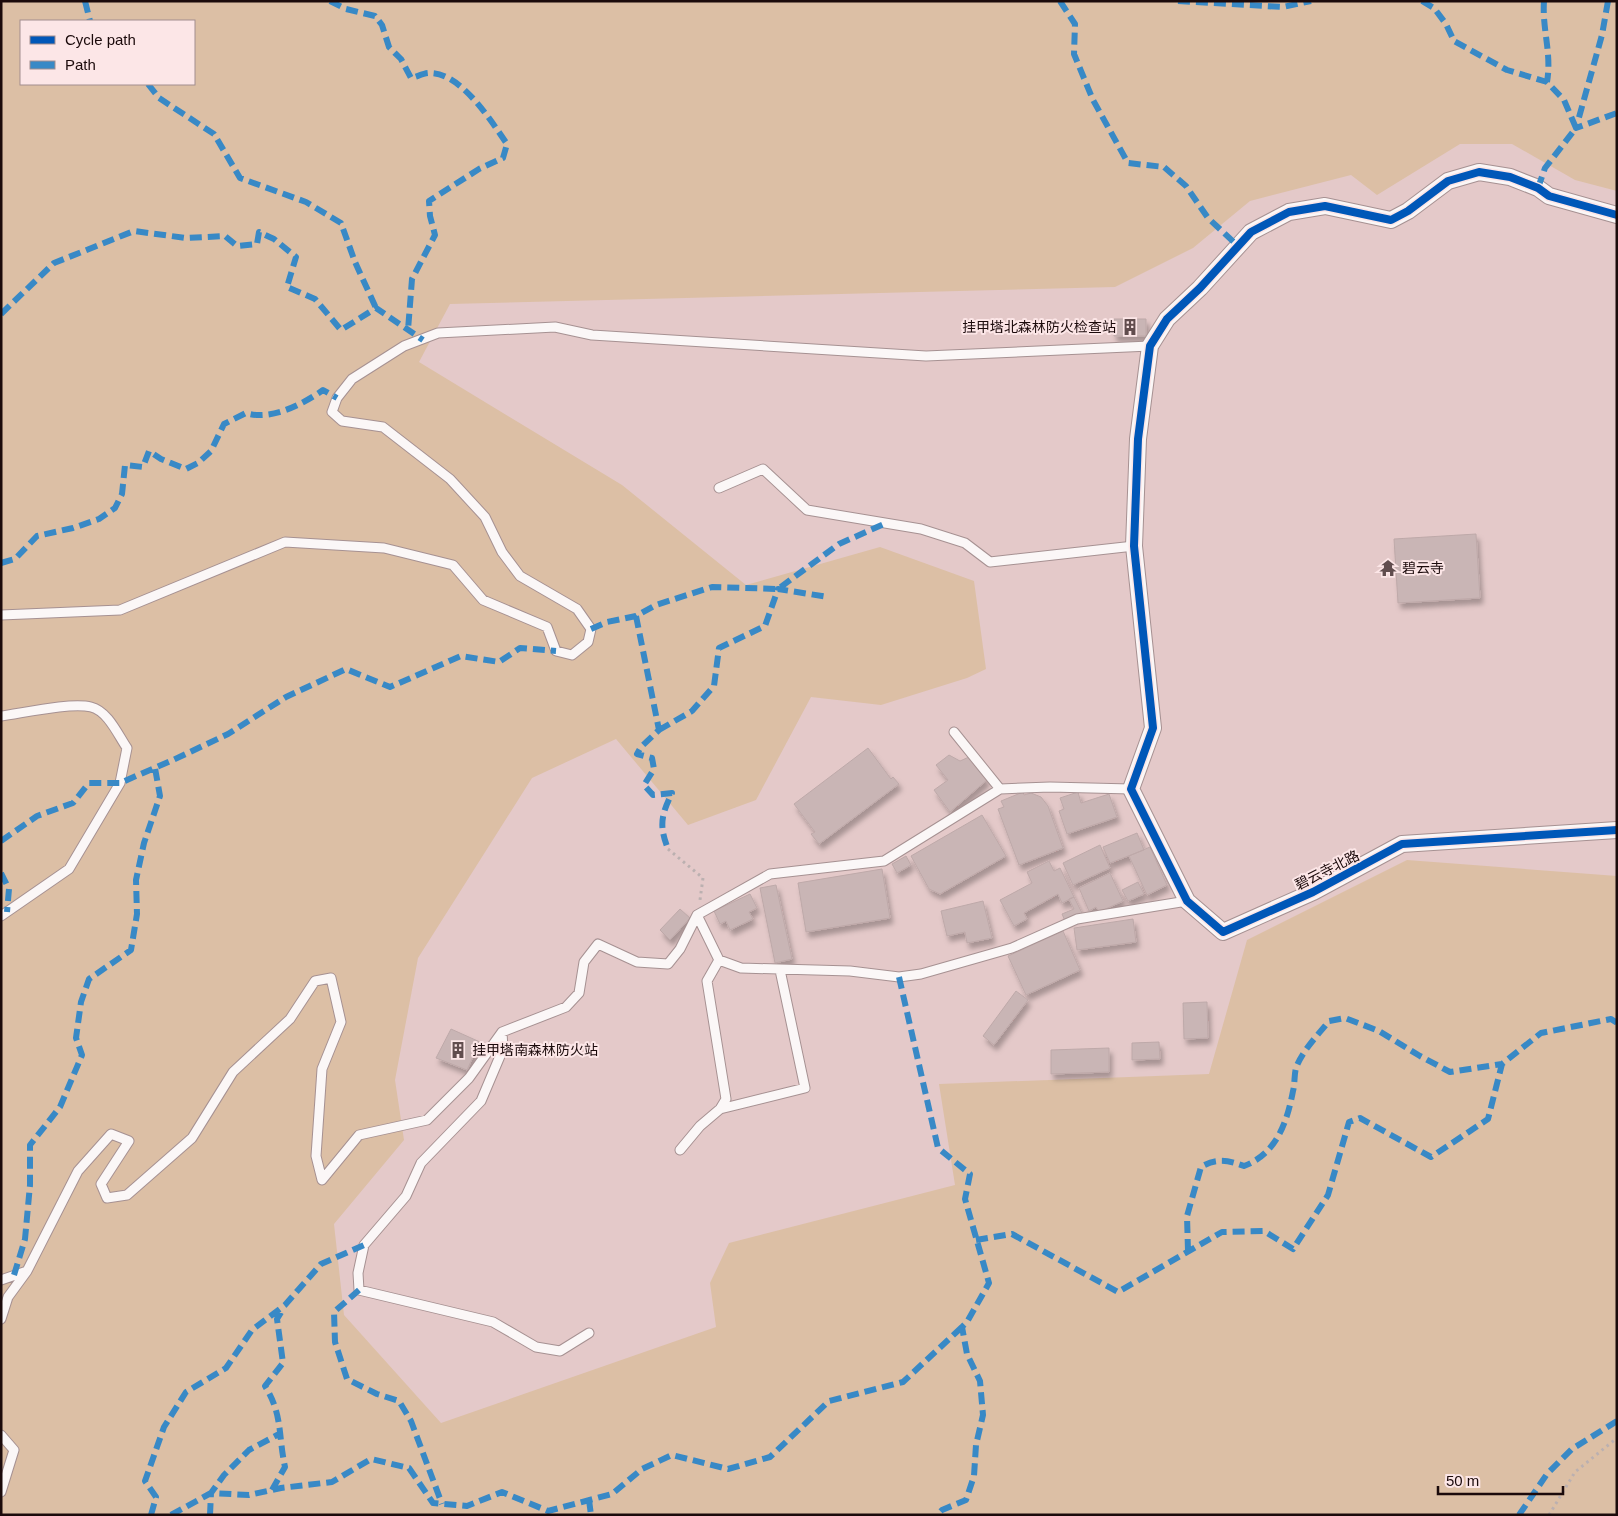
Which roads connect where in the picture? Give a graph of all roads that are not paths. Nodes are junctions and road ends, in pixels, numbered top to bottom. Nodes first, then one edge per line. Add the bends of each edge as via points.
1 (1617, 215) edge
2 (1150, 346) junction
3 (719, 488) dead end
4 (1134, 546) junction
5 (1, 616) edge
6 (1, 716) edge
7 (954, 732) dead end
8 (1000, 789) junction
9 (1131, 789) junction
10 (1617, 830) edge
11 (1187, 901) junction
12 (697, 915) junction
13 (1, 916) edge
14 (720, 960) junction
15 (780, 970) junction
16 (502, 1032) junction
17 (720, 1109) junction
18 (680, 1150) dead end
19 (27, 1270) junction
20 (1, 1280) edge
21 (1, 1319) edge
22 (589, 1333) dead end
23 (1, 1435) edge
24 (1, 1492) edge

1 - 2 street via 1549,196 1510,177 1479,172 1448,181 1391,220 1325,206 1289,212 1251,232 1167,319
2 - 4 street via 1138,439
2 - 5 lane via 926,356 592,335 555,327 438,333 404,346 352,379 337,398 332,412 342,421 383,427 450,479 485,517 502,552 520,576 577,609 591,629 588,642 572,655 556,651 547,627 483,600 453,565 384,548 285,542 120,610
3 - 4 lane via 763,469 807,510 921,529 964,544 990,562
4 - 9 street via 1153,728
6 - 13 lane via 92,707 110,721 127,748 120,782 69,869
7 - 8 lane
8 - 9 lane
8 - 12 lane via 884,861 770,874
9 - 11 street, 碧云寺北路
10 - 11 street, 碧云寺北路 via 1402,844 1313,892 1223,932
11 - 15 lane via 1077,919 1012,948 921,974 899,977 850,970
12 - 14 lane
12 - 16 lane via 680,949 668,964 637,962 598,944 584,962 579,992 566,1007
14 - 15 lane via 741,968
14 - 17 lane via 707,981 726,1099
15 - 17 lane via 805,1088
16 - 19 lane via 469,1078 427,1120 359,1135 322,1180 316,1156 322,1069 341,1022 331,978 315,981 290,1019 233,1072 192,1138 127,1195 108,1198 100,1184 129,1141 112,1134 78,1171
16 - 22 lane via 503,1049 481,1101 421,1163 406,1196 364,1245 358,1273 359,1290 492,1322 536,1347 560,1352
17 - 18 lane
19 - 20 lane
19 - 21 lane via 8,1298
23 - 24 lane via 14,1450

